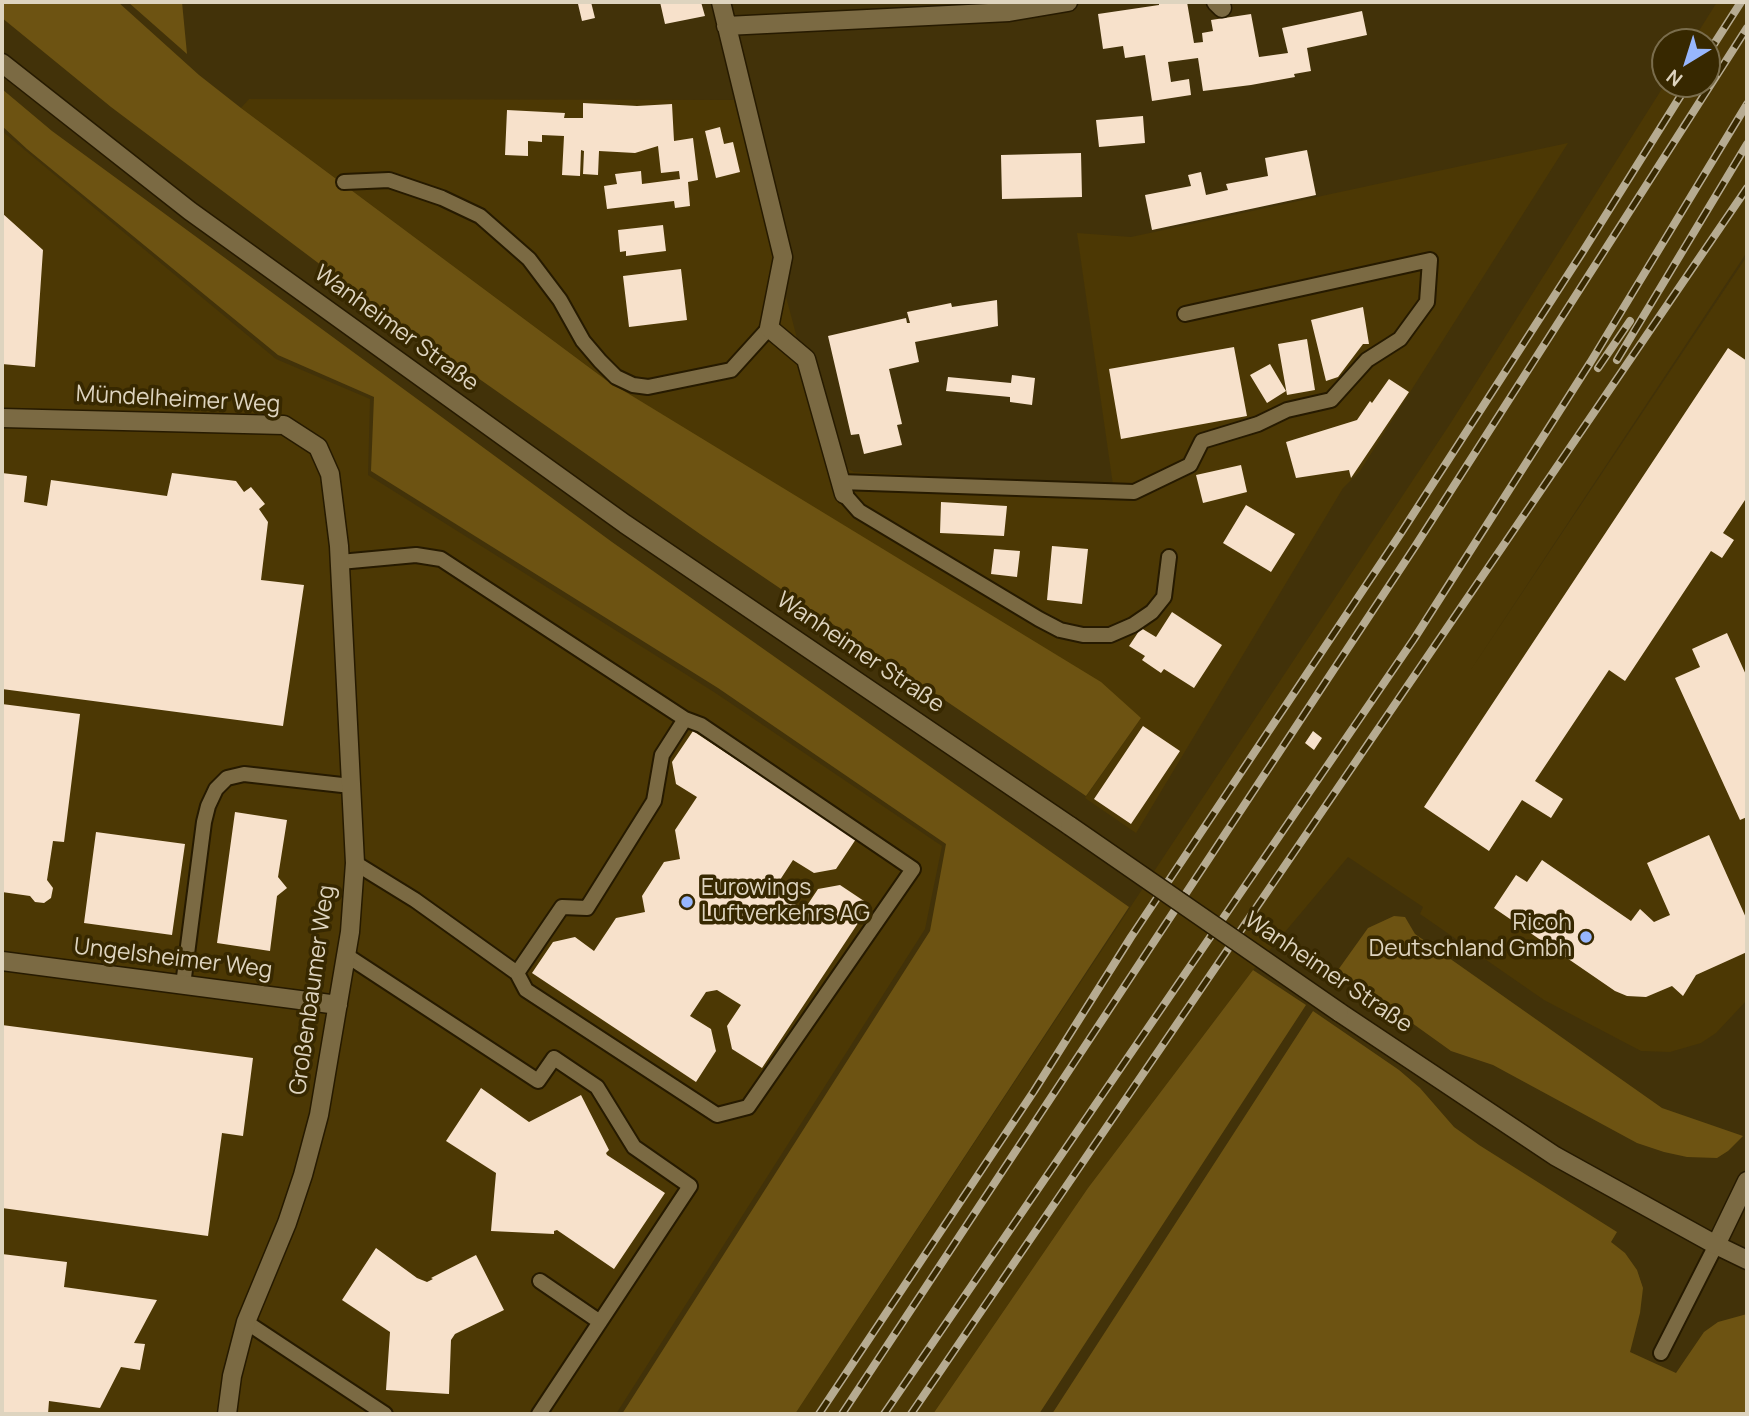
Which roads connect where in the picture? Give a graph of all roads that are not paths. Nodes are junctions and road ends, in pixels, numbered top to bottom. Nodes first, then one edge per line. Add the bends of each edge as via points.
1 (721, 2) edge
2 (1068, 2) edge
3 (726, 26) junction
4 (2, 63) edge
5 (344, 182) dead end
6 (1185, 314) dead end
7 (769, 328) junction
8 (2, 418) edge
9 (330, 474) joint
10 (842, 488) junction
11 (1169, 557) dead end
12 (340, 562) junction
13 (685, 719) junction
14 (351, 786) junction
15 (355, 863) junction
16 (346, 955) junction
17 (2, 961) edge
18 (517, 973) junction
19 (183, 985) junction
20 (338, 1004) junction
21 (1747, 1181) edge
22 (1716, 1245) junction
23 (1747, 1260) edge
24 (540, 1281) dead end
25 (246, 1322) junction
26 (600, 1322) junction
27 (1661, 1353) dead end
28 (228, 1414) edge
29 (385, 1414) edge
30 (539, 1414) edge

1 - 3 street
2 - 3 street via 1009,12
3 - 7 street via 783,257
4 - 22 street, Wanheimer Straße, bridge via 190,211 614,516 1555,1156
5 - 7 lane via 388,180 480,216 529,259 600,361 616,377 633,385 648,387 731,370
6 - 10 lane via 1430,260 1427,302 1400,339 1367,360 1331,400 1287,410 1202,441 1190,466 1134,492
7 - 10 street via 806,359
8 - 9 street, Mündelheimer Weg via 284,425 318,447
9 - 12 street, Großenbaumer Weg
10 - 11 lane via 859,511 1039,619 1083,635 1110,635 1152,612 1164,597
12 - 13 lane via 416,555 441,559
12 - 14 street, Großenbaumer Weg
13 - 18 lane via 662,755 654,801 587,908 562,907
13 - 18 lane via 701,724 913,869 748,1107 717,1115 526,990
14 - 15 street, Großenbaumer Weg
14 - 19 lane via 244,774 227,778 216,789 204,822
15 - 16 street, Großenbaumer Weg
15 - 18 lane
16 - 20 street, Großenbaumer Weg
16 - 26 lane via 538,1081 554,1058 597,1087 634,1147 690,1186
17 - 19 street, Ungelsheimer Weg
19 - 20 street, Ungelsheimer Weg
20 - 25 street, Großenbaumer Weg via 320,1115 303,1175
21 - 22 street
22 - 23 street, Wanheimer Straße
22 - 27 lane
24 - 26 lane
25 - 28 street, Großenbaumer Weg
25 - 29 lane
26 - 30 lane

